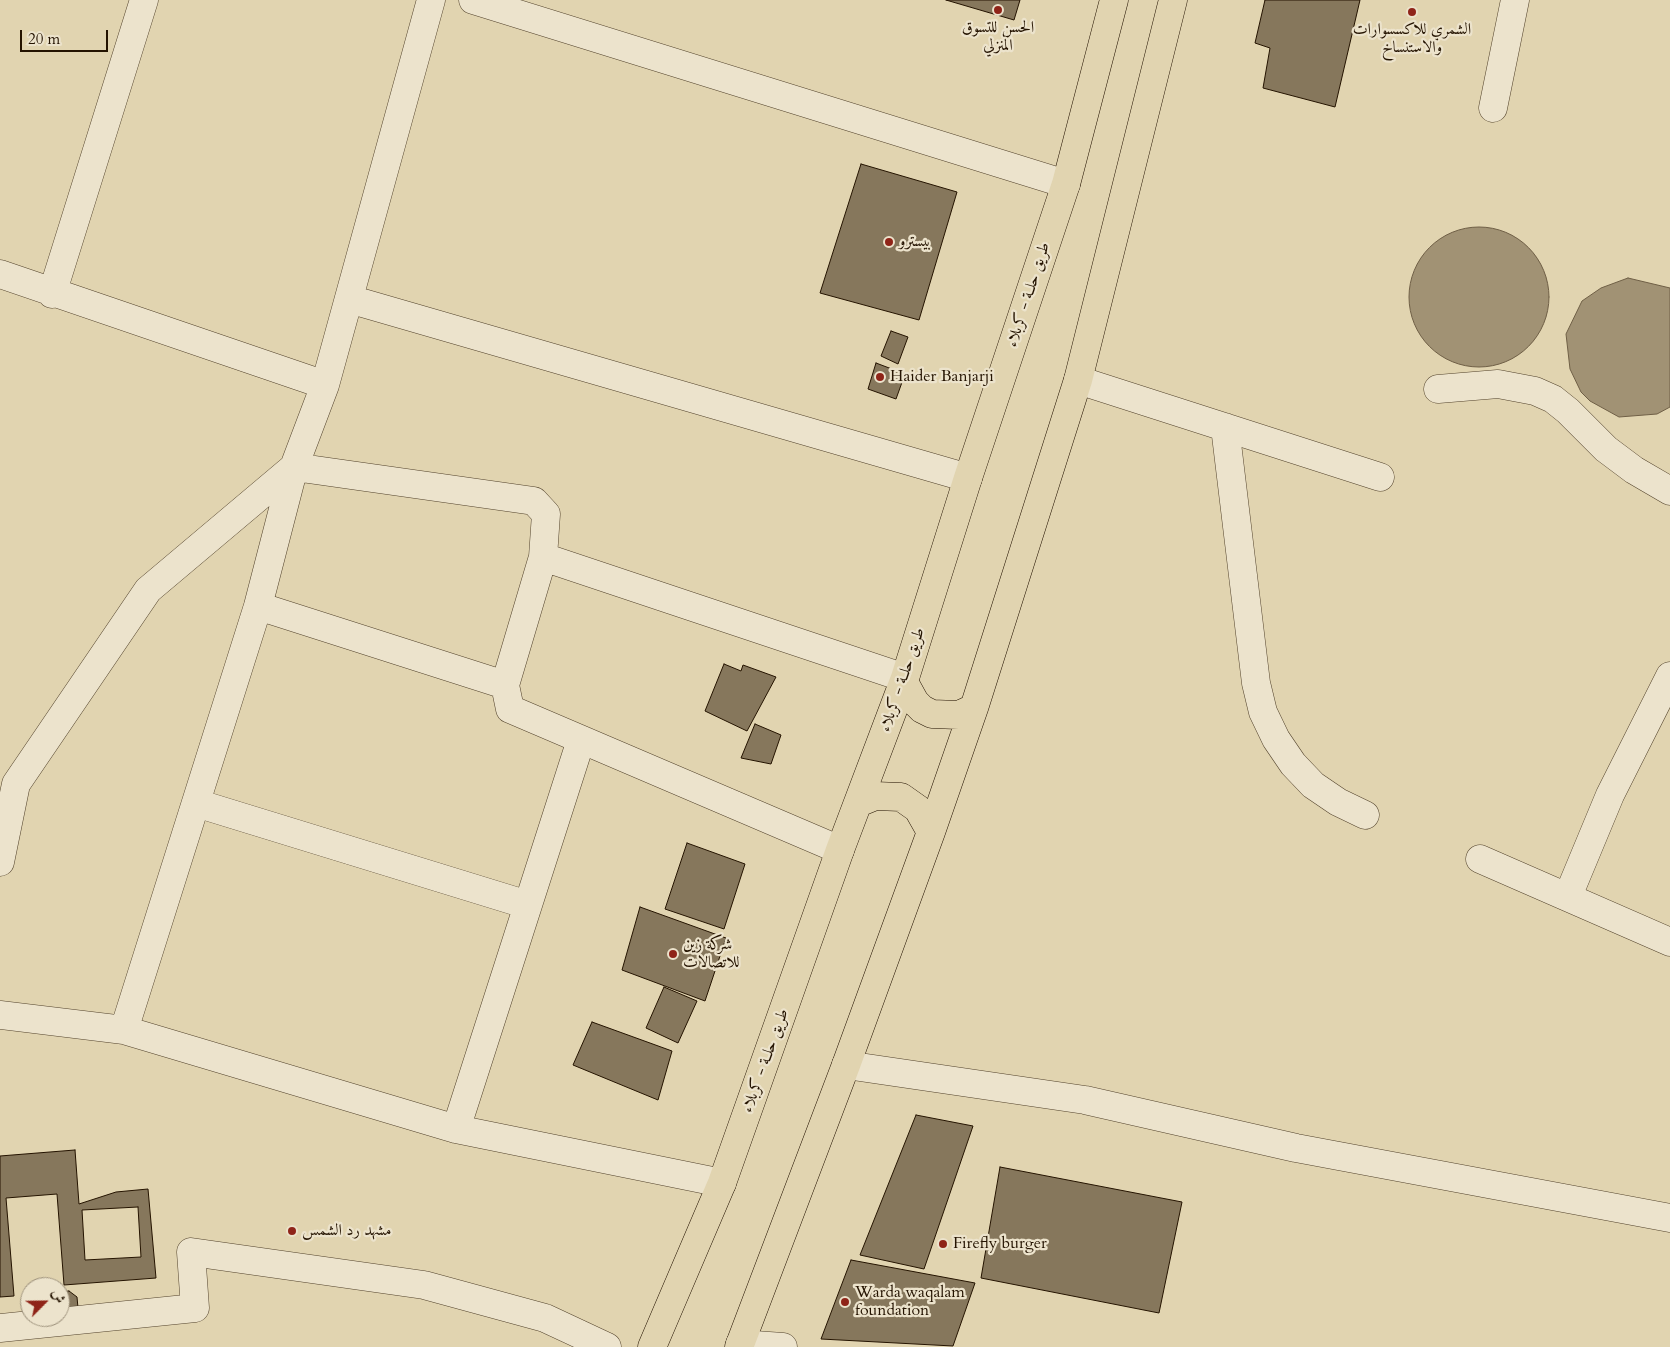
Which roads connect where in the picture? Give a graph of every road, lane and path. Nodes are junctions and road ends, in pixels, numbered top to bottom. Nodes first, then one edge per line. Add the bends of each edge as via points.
1 (144, 0) edge
2 (431, 0) edge
3 (473, 0) edge
4 (1114, 0) edge
5 (1174, 0) edge
6 (1515, 0) edge
7 (1493, 108) dead end
8 (1066, 184) junction
9 (0, 274) edge
10 (52, 294) junction
11 (349, 299) junction
12 (1078, 380) junction
13 (325, 385) junction
14 (1438, 389) dead end
15 (1225, 427) junction
16 (294, 467) junction
17 (1380, 477) dead end
18 (968, 478) junction
19 (1670, 491) edge
20 (543, 557) junction
21 (258, 606) junction
22 (1670, 676) edge
23 (904, 680) junction
24 (505, 685) junction
25 (974, 708) junction
26 (581, 740) junction
27 (196, 803) junction
28 (858, 803) junction
29 (1365, 815) dead end
30 (932, 832) junction
31 (840, 850) junction
32 (1480, 859) dead end
33 (0, 862) edge
34 (1568, 896) junction
35 (528, 905) junction
36 (1670, 942) edge
37 (0, 1016) edge
38 (124, 1030) junction
39 (846, 1065) junction
40 (456, 1129) junction
41 (722, 1183) junction
42 (1670, 1218) edge
43 (0, 1328) edge
44 (740, 1345) edge
45 (607, 1347) edge
46 (652, 1347) edge
47 (783, 1347) edge

1 - 10 street
2 - 11 street
3 - 8 street
4 - 8 main road, طريق حلــة - كربلاء
5 - 12 main road
6 - 7 street
8 - 18 main road, طريق حلــة - كربلاء
9 - 10 street
10 - 13 street
11 - 13 street
11 - 18 street
12 - 15 street
12 - 25 main road
13 - 16 street
14 - 19 street via 1498,384 1535,391 1553,399 1634,470
15 - 17 street
15 - 29 street via 1256,683 1263,712 1293,764 1313,785
16 - 20 street via 534,501 546,514
16 - 21 street
16 - 33 street via 148,590 16,784
18 - 23 main road, طريق حلــة - كربلاء
20 - 23 street
20 - 24 street
21 - 24 street
21 - 27 street
22 - 34 street via 1614,786
23 - 25 main road via 915,702 932,714 959,715
23 - 28 main road, طريق حلــة - كربلاء
24 - 26 street via 510,710
25 - 30 main road
26 - 31 street
26 - 35 street
27 - 35 street
27 - 38 street
28 - 30 main road via 875,796 901,797 918,808
28 - 31 main road, طريق حلــة - كربلاء
30 - 39 main road
31 - 41 main road, طريق حلــة - كربلاء
32 - 34 street
34 - 36 street
35 - 40 street
37 - 38 street
38 - 40 street
39 - 42 street via 1085,1100 1296,1148
39 - 44 main road
40 - 41 street
41 - 46 main road, طريق حلــة - كربلاء
43 - 45 street via 195,1308 191,1252 424,1284 545,1318
44 - 47 street

